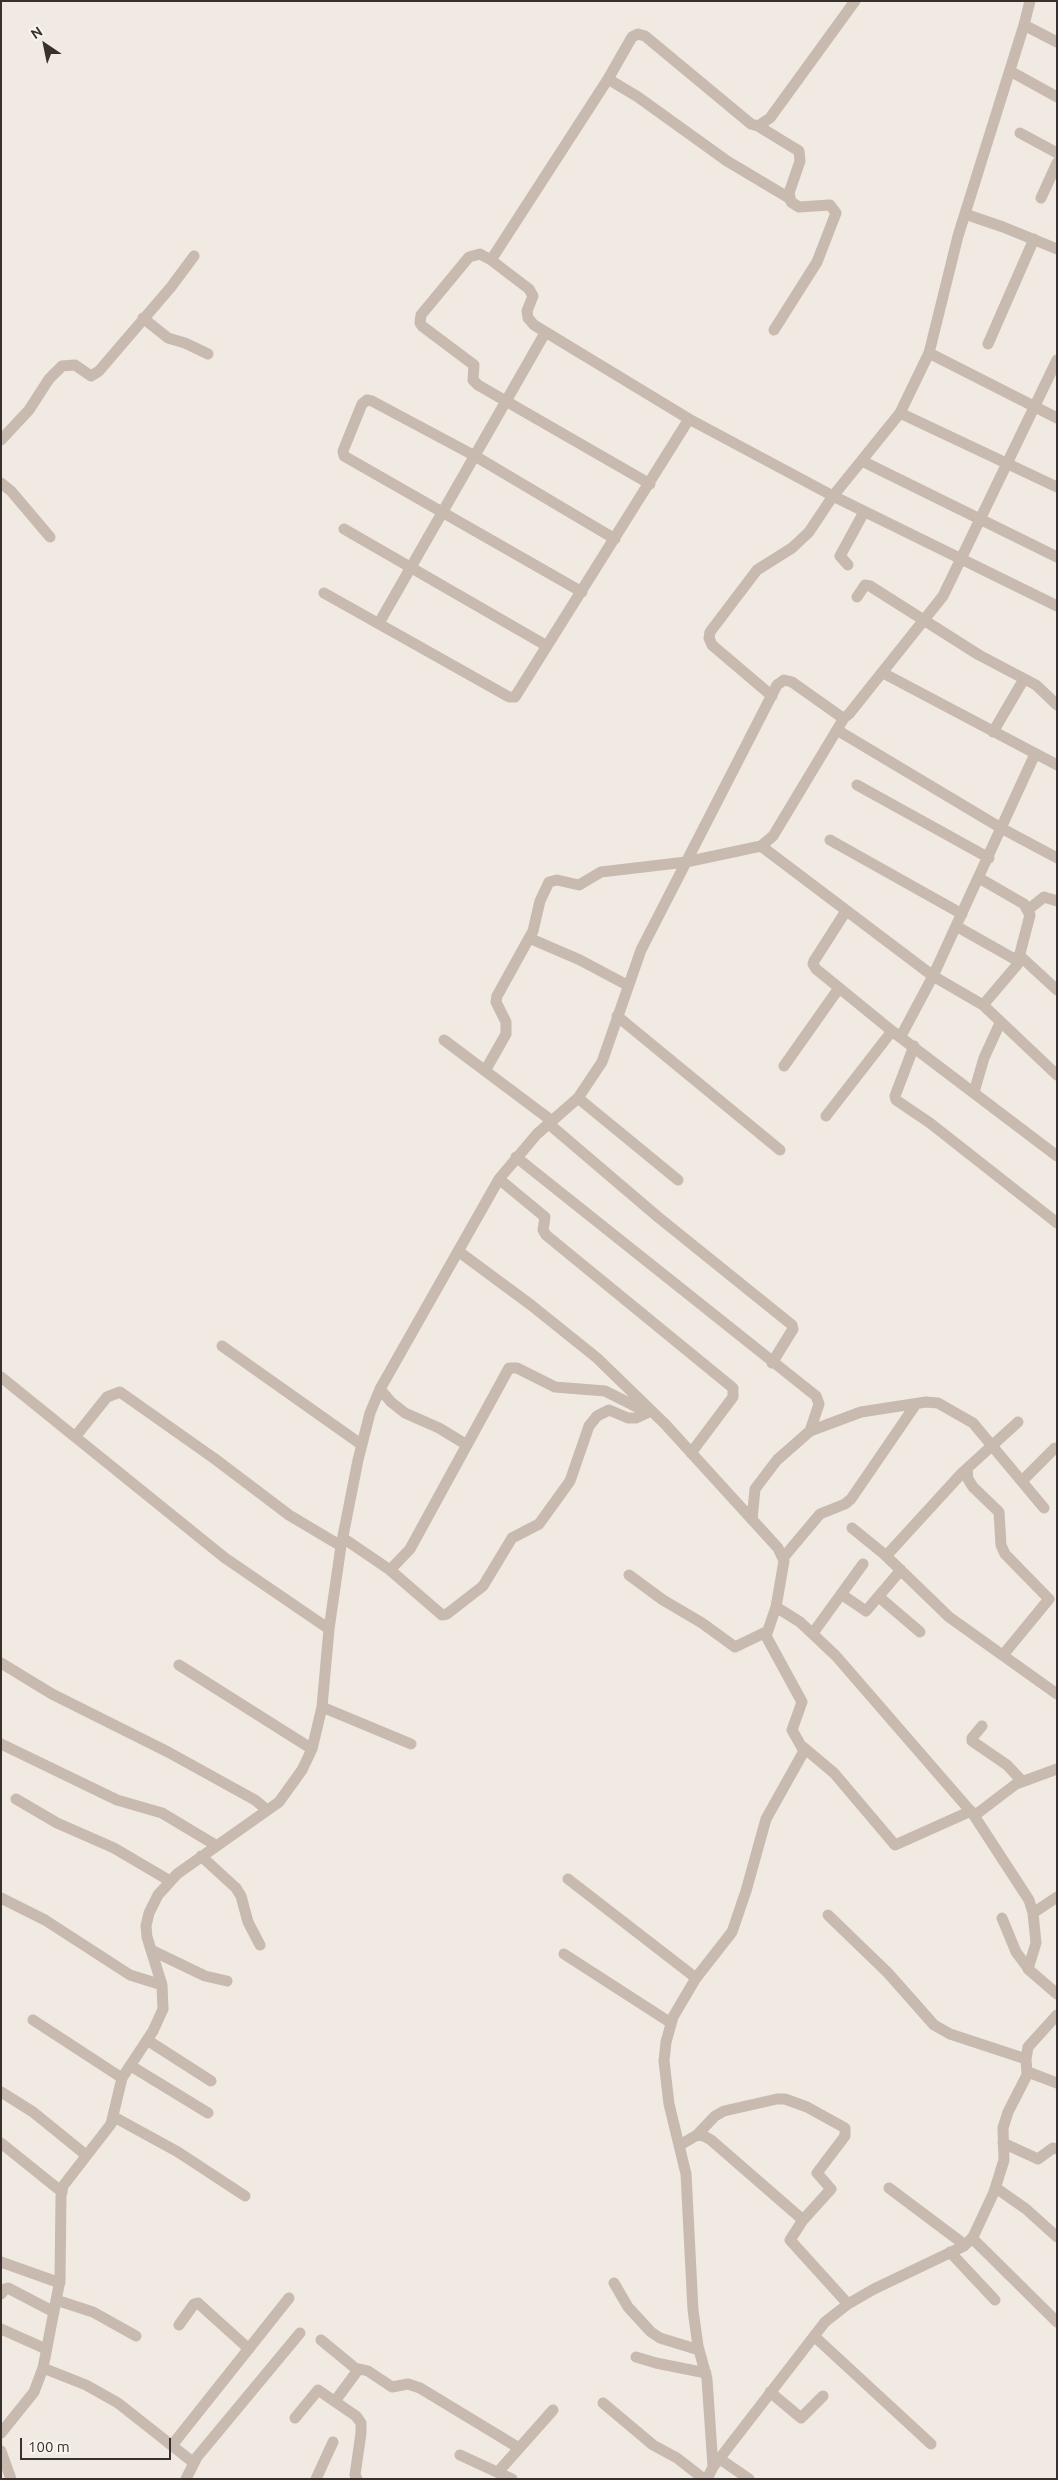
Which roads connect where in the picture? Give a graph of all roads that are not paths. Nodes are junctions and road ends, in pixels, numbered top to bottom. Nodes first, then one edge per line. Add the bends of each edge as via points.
1 (855, 1) edge
2 (1030, 1) edge
3 (1024, 25) junction
4 (1057, 42) edge
5 (1010, 71) junction
6 (608, 79) junction
7 (1057, 96) edge
8 (758, 126) junction
9 (1020, 133) dead end
10 (1057, 153) edge
11 (1057, 163) edge
12 (789, 198) junction
13 (1041, 198) dead end
14 (965, 214) junction
15 (1034, 240) junction
16 (1057, 249) edge
17 (194, 256) dead end
18 (490, 260) junction
19 (143, 318) junction
20 (774, 330) dead end
21 (545, 333) junction
22 (988, 344) dead end
23 (929, 353) junction
24 (208, 354) dead end
25 (1057, 360) edge
26 (506, 400) junction
27 (1035, 408) junction
28 (900, 413) junction
29 (1057, 418) edge
30 (689, 420) junction
31 (1, 440) edge
32 (475, 456) junction
33 (862, 460) junction
34 (1008, 464) junction
35 (1, 483) edge
36 (650, 484) junction
37 (1057, 486) edge
38 (833, 496) junction
39 (443, 511) junction
40 (864, 512) junction
41 (981, 520) junction
42 (344, 529) dead end
43 (50, 537) dead end
44 (615, 539) junction
45 (1057, 557) edge
46 (962, 560) junction
47 (848, 565) dead end
48 (410, 568) junction
49 (582, 592) junction
50 (324, 593) dead end
51 (857, 597) dead end
52 (1057, 606) edge
53 (924, 622) junction
54 (378, 624) junction
55 (547, 646) junction
56 (883, 673) junction
57 (1024, 679) junction
58 (772, 696) junction
59 (1057, 705) edge
60 (844, 718) junction
61 (837, 730) junction
62 (993, 732) junction
63 (1035, 754) junction
64 (1057, 765) edge
65 (856, 785) dead end
66 (1001, 828) junction
67 (830, 840) dead end
68 (761, 846) junction
69 (989, 858) junction
70 (1057, 858) edge
71 (686, 862) junction
72 (979, 878) junction
73 (1057, 901) edge
74 (1029, 909) junction
75 (846, 911) junction
76 (962, 914) junction
77 (956, 926) junction
78 (529, 938) junction
79 (1019, 958) junction
80 (933, 976) junction
81 (627, 985) junction
82 (839, 988) junction
83 (1057, 990) edge
84 (983, 1005) junction
85 (617, 1016) junction
86 (1000, 1023) junction
87 (896, 1034) junction
88 (444, 1040) dead end
89 (914, 1046) junction
90 (784, 1066) dead end
91 (485, 1071) junction
92 (1057, 1075) edge
93 (974, 1092) junction
94 (578, 1098) junction
95 (826, 1116) dead end
96 (551, 1123) junction
97 (780, 1150) dead end
98 (1057, 1156) edge
99 (516, 1157) junction
100 (499, 1179) junction
101 (678, 1180) dead end
102 (1057, 1222) edge
103 (458, 1251) junction
104 (222, 1346) dead end
105 (772, 1363) junction
106 (1, 1377) edge
107 (380, 1389) junction
108 (916, 1404) junction
109 (653, 1415) junction
110 (1018, 1422) dead end
111 (810, 1431) junction
112 (75, 1436) junction
113 (993, 1444) junction
114 (362, 1445) junction
115 (467, 1445) junction
116 (1055, 1448) dead end
117 (691, 1453) junction
118 (967, 1469) junction
119 (1022, 1481) junction
120 (1044, 1508) dead end
121 (752, 1520) junction
122 (852, 1528) dead end
123 (342, 1542) junction
124 (886, 1556) junction
125 (783, 1558) junction
126 (863, 1564) dead end
127 (390, 1570) junction
128 (901, 1570) junction
129 (630, 1575) dead end
130 (841, 1594) junction
131 (879, 1597) junction
132 (776, 1607) junction
133 (329, 1629) junction
134 (766, 1632) junction
135 (920, 1632) dead end
136 (813, 1634) junction
137 (1003, 1655) junction
138 (1, 1663) edge
139 (179, 1665) dead end
140 (1057, 1694) edge
141 (322, 1707) junction
142 (982, 1726) dead end
143 (1, 1744) edge
144 (411, 1744) dead end
145 (803, 1747) junction
146 (312, 1749) junction
147 (1054, 1775) edge
148 (1022, 1781) junction
149 (16, 1799) dead end
150 (268, 1810) junction
151 (972, 1814) junction
152 (217, 1846) junction
153 (201, 1856) junction
154 (568, 1879) dead end
155 (170, 1881) junction
156 (1057, 1897) edge
157 (1, 1898) edge
158 (1033, 1913) junction
159 (828, 1916) dead end
160 (1002, 1918) dead end
161 (260, 1945) dead end
162 (151, 1950) junction
163 (564, 1954) dead end
164 (1028, 1968) junction
165 (696, 1978) junction
166 (227, 1981) dead end
167 (162, 1985) junction
168 (1057, 1994) edge
169 (1057, 2016) edge
170 (33, 2020) dead end
171 (671, 2023) junction
172 (147, 2040) junction
173 (1026, 2059) junction
174 (131, 2066) junction
175 (1028, 2072) junction
176 (122, 2078) junction
177 (211, 2081) dead end
178 (1057, 2083) edge
179 (1, 2092) edge
180 (208, 2113) dead end
181 (114, 2117) junction
182 (697, 2135) junction
183 (1, 2143) edge
184 (1003, 2143) junction
185 (680, 2144) junction
186 (1057, 2149) edge
187 (86, 2155) junction
188 (889, 2188) dead end
189 (996, 2188) junction
190 (62, 2192) junction
191 (245, 2196) dead end
192 (803, 2220) junction
193 (1057, 2237) edge
194 (969, 2242) junction
195 (950, 2252) junction
196 (1, 2262) edge
197 (60, 2283) junction
198 (614, 2283) dead end
199 (1, 2294) edge
200 (288, 2298) dead end
201 (995, 2300) dead end
202 (848, 2304) junction
203 (55, 2306) junction
204 (1057, 2322) edge
205 (179, 2325) dead end
206 (1, 2329) edge
207 (300, 2333) dead end
208 (136, 2336) dead end
209 (814, 2336) junction
210 (321, 2340) dead end
211 (46, 2349) junction
212 (249, 2349) junction
213 (699, 2350) junction
214 (636, 2357) dead end
215 (43, 2368) junction
216 (358, 2370) junction
217 (706, 2373) junction
218 (770, 2392) junction
219 (823, 2396) dead end
220 (335, 2401) junction
221 (603, 2403) dead end
222 (553, 2410) dead end
223 (295, 2418) dead end
224 (2, 2430) edge
225 (333, 2442) dead end
226 (173, 2444) junction
227 (931, 2444) dead end
228 (519, 2448) junction
229 (1, 2452) edge
230 (460, 2455) dead end
231 (194, 2463) junction
232 (716, 2463) junction
233 (498, 2472) junction
234 (11, 2479) edge
235 (186, 2479) edge
236 (316, 2479) edge
237 (357, 2479) edge
238 (512, 2479) edge
239 (706, 2479) edge
240 (749, 2479) edge

1 - 8 street via 770,118
2 - 3 street
3 - 4 street
3 - 5 street
5 - 7 street
5 - 14 street
6 - 8 street via 632,37 638,34 645,36 751,124
6 - 12 street via 727,161
6 - 18 street
8 - 12 street via 799,151 800,161
9 - 10 street
11 - 13 street
12 - 20 street via 799,207 830,205 836,213 817,262
14 - 15 street
14 - 23 street
15 - 16 street
15 - 22 street
17 - 19 street
18 - 21 street via 532,293 528,318
18 - 26 street via 480,254 469,257 421,315 420,322 474,365 474,383
19 - 24 street via 168,338
19 - 31 street via 95,375 87,375 70,364 62,366 49,379 29,410
21 - 26 street
21 - 30 street
23 - 27 street
23 - 28 street
25 - 27 street
26 - 32 street
26 - 36 street
27 - 29 street
27 - 34 street
28 - 33 street
28 - 34 street
30 - 36 street
30 - 38 street
32 - 39 street
32 - 39 street via 372,401 362,404 343,451 344,456
32 - 44 street
33 - 38 street
33 - 41 street
34 - 37 street
34 - 41 street
35 - 43 street
36 - 44 street
38 - 40 street
38 - 58 street via 799,541 753,574 710,632 709,640 717,650
39 - 48 street
39 - 49 street
40 - 46 street
40 - 47 street via 840,556
41 - 45 street
41 - 46 street
42 - 48 street
44 - 49 street
46 - 52 street
46 - 53 street via 944,596
48 - 54 street
48 - 55 street
49 - 55 street
50 - 54 street
51 - 53 street via 864,587 870,586
53 - 56 street
53 - 57 street
54 - 55 street via 512,698 518,694
56 - 60 street
56 - 62 street
57 - 59 street via 1043,690
57 - 62 street
58 - 60 street via 781,681 788,681
58 - 71 street
60 - 61 street
61 - 66 street
61 - 68 street via 773,836
62 - 63 street
63 - 64 street
63 - 66 street
65 - 69 street
66 - 69 street
66 - 70 street
67 - 76 street
68 - 71 street
68 - 75 street
69 - 72 street
71 - 78 street via 601,872 579,885 557,880 549,882
71 - 81 street via 640,950
72 - 74 street
72 - 76 street
73 - 74 street via 1044,897
74 - 79 street
75 - 80 street
75 - 82 street via 813,964
76 - 77 street
77 - 79 street
77 - 80 street
78 - 81 street
78 - 91 street via 497,996 496,1002 506,1022 506,1034
79 - 83 street
79 - 84 street via 1017,965
80 - 84 street
80 - 87 street
81 - 85 street
82 - 87 street
82 - 90 street
84 - 86 street
85 - 94 street via 602,1062
85 - 97 street
86 - 92 street
86 - 93 street via 984,1058
87 - 89 street
87 - 95 street
88 - 91 street
89 - 93 street
89 - 102 street via 896,1100
91 - 96 street
93 - 98 street
94 - 96 street
94 - 101 street
96 - 99 street
96 - 105 street via 658,1217 792,1325
99 - 100 street
99 - 105 street
100 - 103 street
100 - 117 street via 545,1216 543,1230 546,1236 733,1388 733,1397
103 - 107 street
103 - 109 street via 597,1358
104 - 114 street
105 - 111 street via 819,1400
106 - 112 street
107 - 114 street
107 - 115 street via 405,1413
108 - 111 street via 861,1412
108 - 113 street via 938,1403 972,1423
108 - 125 street via 851,1499 820,1514
109 - 115 street via 605,1391 555,1387 511,1367 505,1372
109 - 117 street
109 - 127 street via 628,1418 609,1410 596,1416 589,1426 570,1481 539,1524 512,1538 483,1586 450,1613 442,1614
110 - 113 street
111 - 121 street via 777,1460 759,1482 753,1496
112 - 123 street via 107,1397 120,1392 289,1515
112 - 133 street via 226,1558
113 - 118 street
113 - 119 street
114 - 123 street
115 - 127 street via 410,1549
116 - 119 street
117 - 121 street
118 - 124 street
118 - 137 street via 973,1487 999,1512 1001,1545 1005,1554 1049,1599
119 - 120 street
121 - 125 street
122 - 124 street
123 - 127 street
123 - 133 street
124 - 128 street
125 - 132 street
126 - 130 street
128 - 131 street
128 - 137 street via 949,1617
129 - 134 street via 735,1647
130 - 131 street via 866,1611
130 - 136 street
131 - 135 street
132 - 134 street
132 - 136 street
133 - 141 street
134 - 145 street via 767,1640 802,1702 792,1730
136 - 151 street via 836,1656
137 - 140 street
138 - 150 street via 52,1694 177,1756
139 - 146 street
141 - 144 street
141 - 146 street
142 - 148 street via 972,1741 1007,1765
143 - 152 street via 117,1800 162,1814
145 - 151 street via 834,1773 895,1845
145 - 165 street via 804,1751 766,1819 732,1932
146 - 150 street via 302,1770 279,1802
147 - 148 street
148 - 151 street
149 - 155 street via 57,1823 114,1848
150 - 152 street
151 - 158 street via 1028,1900
152 - 153 street
153 - 155 street
153 - 161 street via 236,1888
154 - 165 street
155 - 162 street via 149,1913 146,1926
156 - 158 street
157 - 167 street via 28,1910 130,1975
158 - 164 street via 1036,1943
159 - 173 street via 888,1973 934,2025 950,2034
160 - 164 street via 1016,1952
162 - 166 street via 205,1976
162 - 167 street
163 - 171 street
164 - 168 street
165 - 171 street
167 - 172 street via 163,2009
169 - 173 street via 1030,2043
170 - 176 street
171 - 185 street via 664,2060 669,2104
172 - 174 street
172 - 177 street
173 - 175 street
174 - 176 street
174 - 180 street
175 - 178 street
175 - 184 street via 1004,2123
176 - 181 street
179 - 187 street via 33,2112
181 - 187 street
181 - 191 street via 178,2152
182 - 185 street
182 - 192 street via 711,2140
182 - 192 street via 724,2111 777,2099 807,2107 843,2126 845,2136 817,2173 831,2189
183 - 190 street
184 - 186 street via 1038,2159 1052,2148
184 - 189 street via 1004,2160
185 - 213 street via 686,2174 693,2310
187 - 190 street via 68,2177
188 - 194 street
189 - 193 street via 1030,2212
189 - 194 street
190 - 197 street
192 - 202 street via 790,2240
194 - 195 street
194 - 204 street
195 - 201 street
195 - 202 street
196 - 197 street
197 - 203 street
198 - 213 street via 628,2307 651,2332
199 - 203 street via 8,2288
200 - 212 street
202 - 209 street via 825,2322
203 - 208 street via 93,2312
203 - 211 street
205 - 212 street via 198,2303
206 - 211 street
207 - 231 street
209 - 218 street
209 - 227 street
210 - 216 street
211 - 215 street
212 - 226 street
213 - 217 street
214 - 217 street
215 - 224 street via 34,2392
215 - 226 street via 86,2385 118,2403
216 - 220 street
216 - 228 street via 368,2371 392,2386 406,2384 420,2388
217 - 232 street
218 - 219 street via 801,2418
218 - 232 street
220 - 223 street via 316,2390
220 - 237 street via 361,2423
221 - 239 street via 653,2445
222 - 228 street
225 - 236 street
226 - 231 street
228 - 233 street
229 - 234 street
230 - 233 street
231 - 235 street
232 - 239 street
232 - 240 street
233 - 238 street

